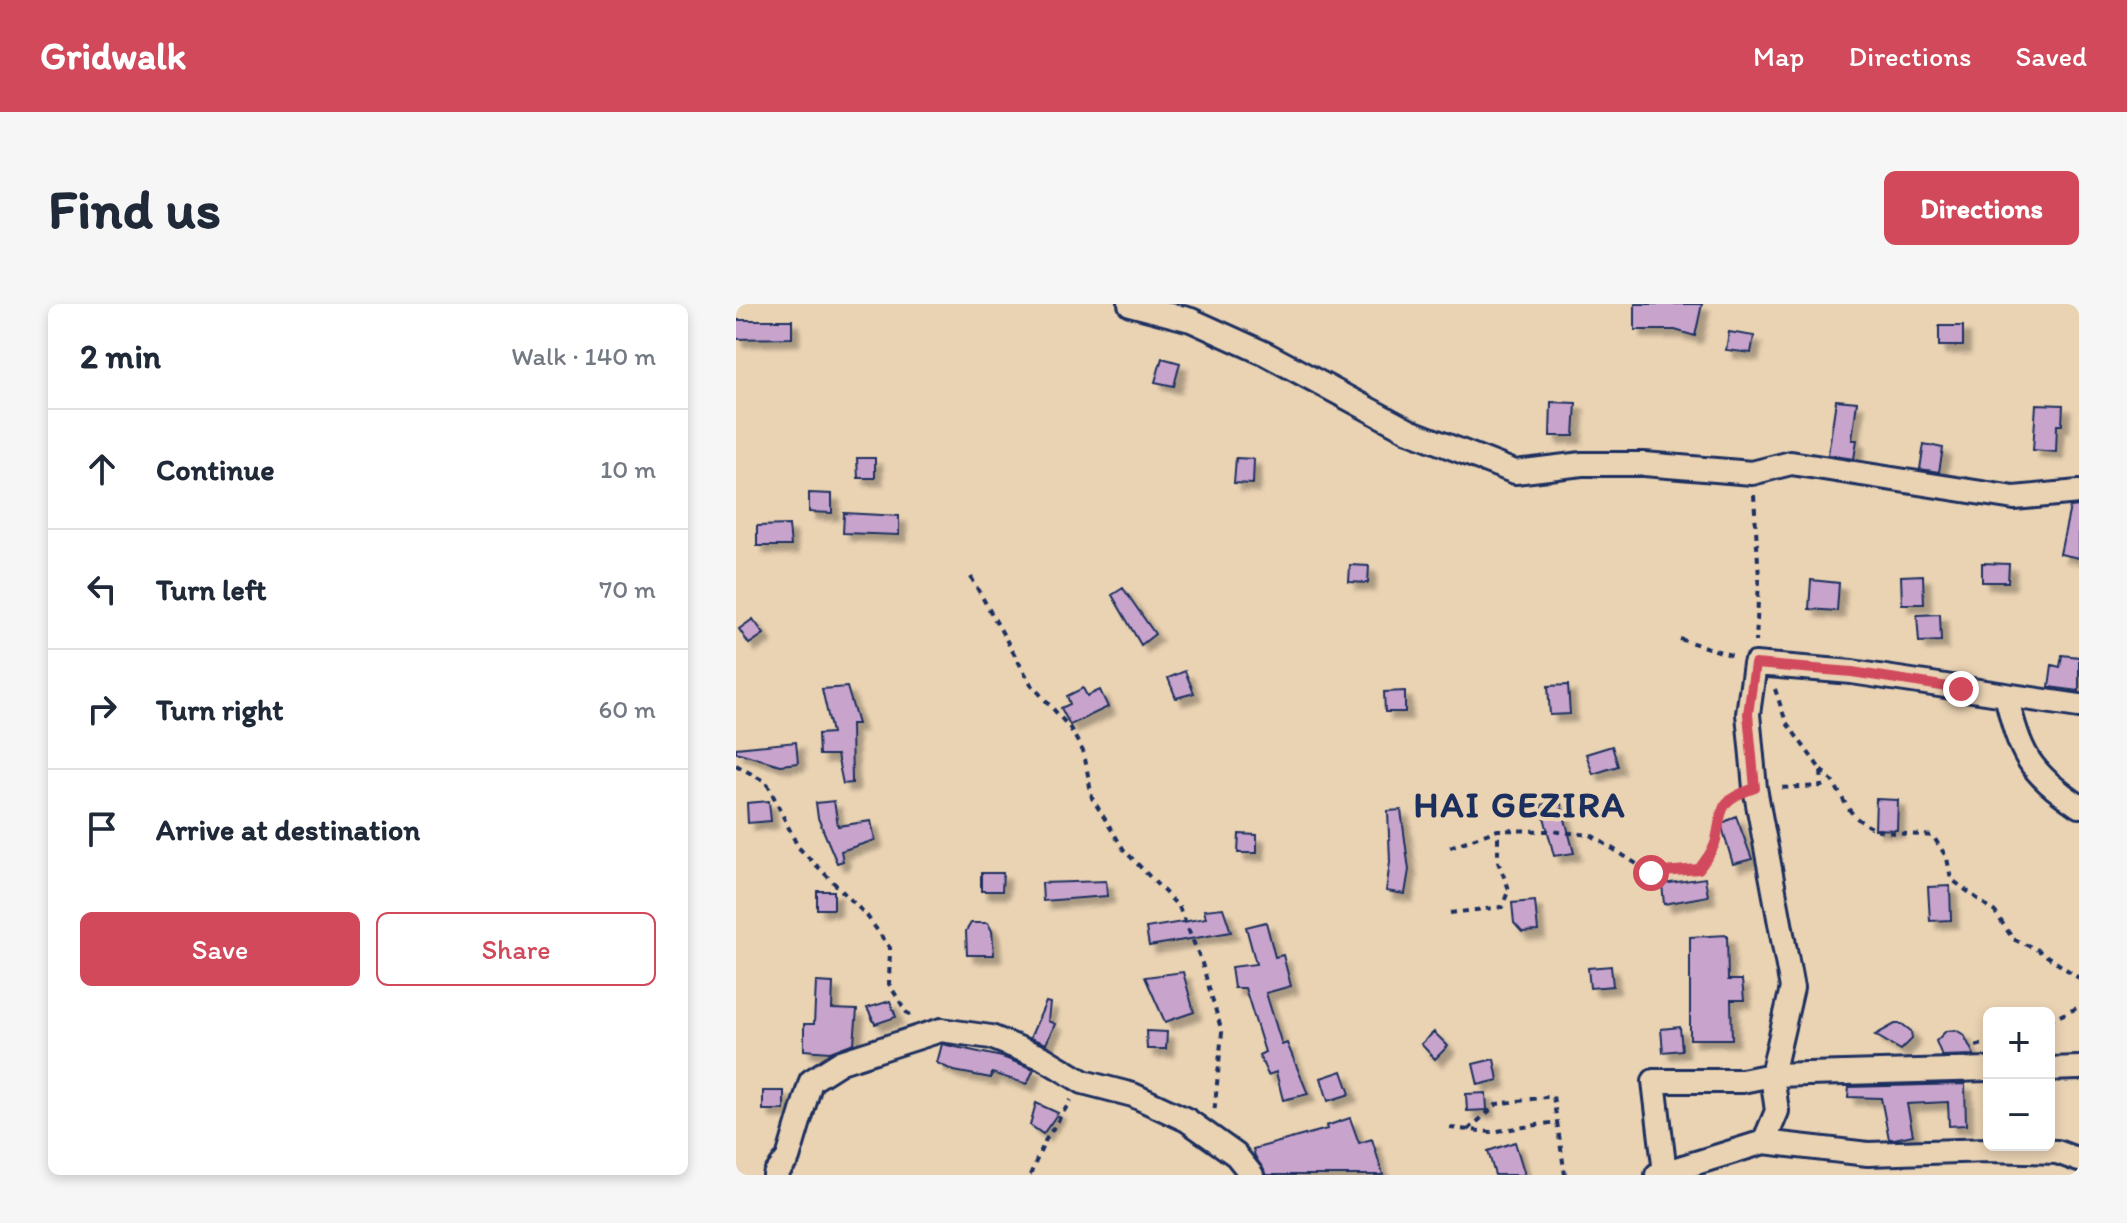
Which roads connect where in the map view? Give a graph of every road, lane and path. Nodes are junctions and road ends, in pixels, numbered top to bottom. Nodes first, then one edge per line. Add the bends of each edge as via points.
1 (1130, 304) edge
2 (1752, 473) junction
3 (2079, 492) edge
4 (971, 577) dead end
5 (1680, 639) dead end
6 (1755, 664) junction
7 (1775, 689) dead end
8 (2006, 695) junction
9 (2079, 706) edge
10 (736, 765) edge
11 (1821, 770) junction
12 (1755, 788) junction
13 (2079, 806) edge
14 (1498, 830) junction
15 (1450, 847) dead end
16 (1450, 913) dead end
17 (2079, 978) edge
18 (2079, 1007) edge
19 (2055, 1018) edge
20 (941, 1030) junction
21 (2079, 1068) edge
22 (1983, 1069) edge
23 (2055, 1069) edge
24 (1772, 1075) junction
25 (1083, 1082) junction
26 (1777, 1111) junction
27 (1557, 1122) junction
28 (1450, 1128) dead end
29 (1468, 1130) junction
30 (1210, 1137) junction
31 (1764, 1142) junction
32 (1811, 1147) junction
33 (2079, 1160) edge
34 (1661, 1174) edge
35 (775, 1175) edge
36 (1030, 1175) edge
37 (1252, 1175) edge
38 (1565, 1175) edge

1 - 2 street via 1191,320 1409,431 1515,472 1644,464
2 - 3 street via 1791,463 2014,498
2 - 6 path via 1759,579
4 - 30 path via 1031,684 1070,728 1084,753 1092,798 1116,837 1179,907 1222,1032
5 - 6 path
6 - 8 street
6 - 12 street via 1748,714
7 - 11 path via 1786,722
8 - 9 street
8 - 13 street via 2018,748 2050,786
10 - 20 path via 767,783 798,847 867,916 890,948 889,984 907,1013
11 - 12 path via 1822,786
11 - 17 path via 1835,781 1861,823 1882,833 1933,836 1947,858 1951,879 1995,912 2013,939
12 - 14 path via 1731,796 1719,814 1716,844 1699,869 1651,873 1591,835
12 - 24 street via 1792,988
14 - 15 path
14 - 16 path via 1498,862 1509,889 1502,907
18 - 19 path
20 - 25 street via 991,1037
20 - 35 street via 841,1062 811,1081 788,1158
21 - 23 street
22 - 24 street
24 - 26 street
24 - 34 street via 1742,1081 1654,1081
25 - 30 street via 1133,1095
25 - 36 path
26 - 31 street
26 - 32 street
27 - 29 path via 1491,1132
27 - 29 path via 1553,1096 1497,1104
27 - 38 path
28 - 29 path
30 - 37 street via 1236,1155
31 - 32 street
31 - 34 street
32 - 33 street via 1868,1154 2057,1152

